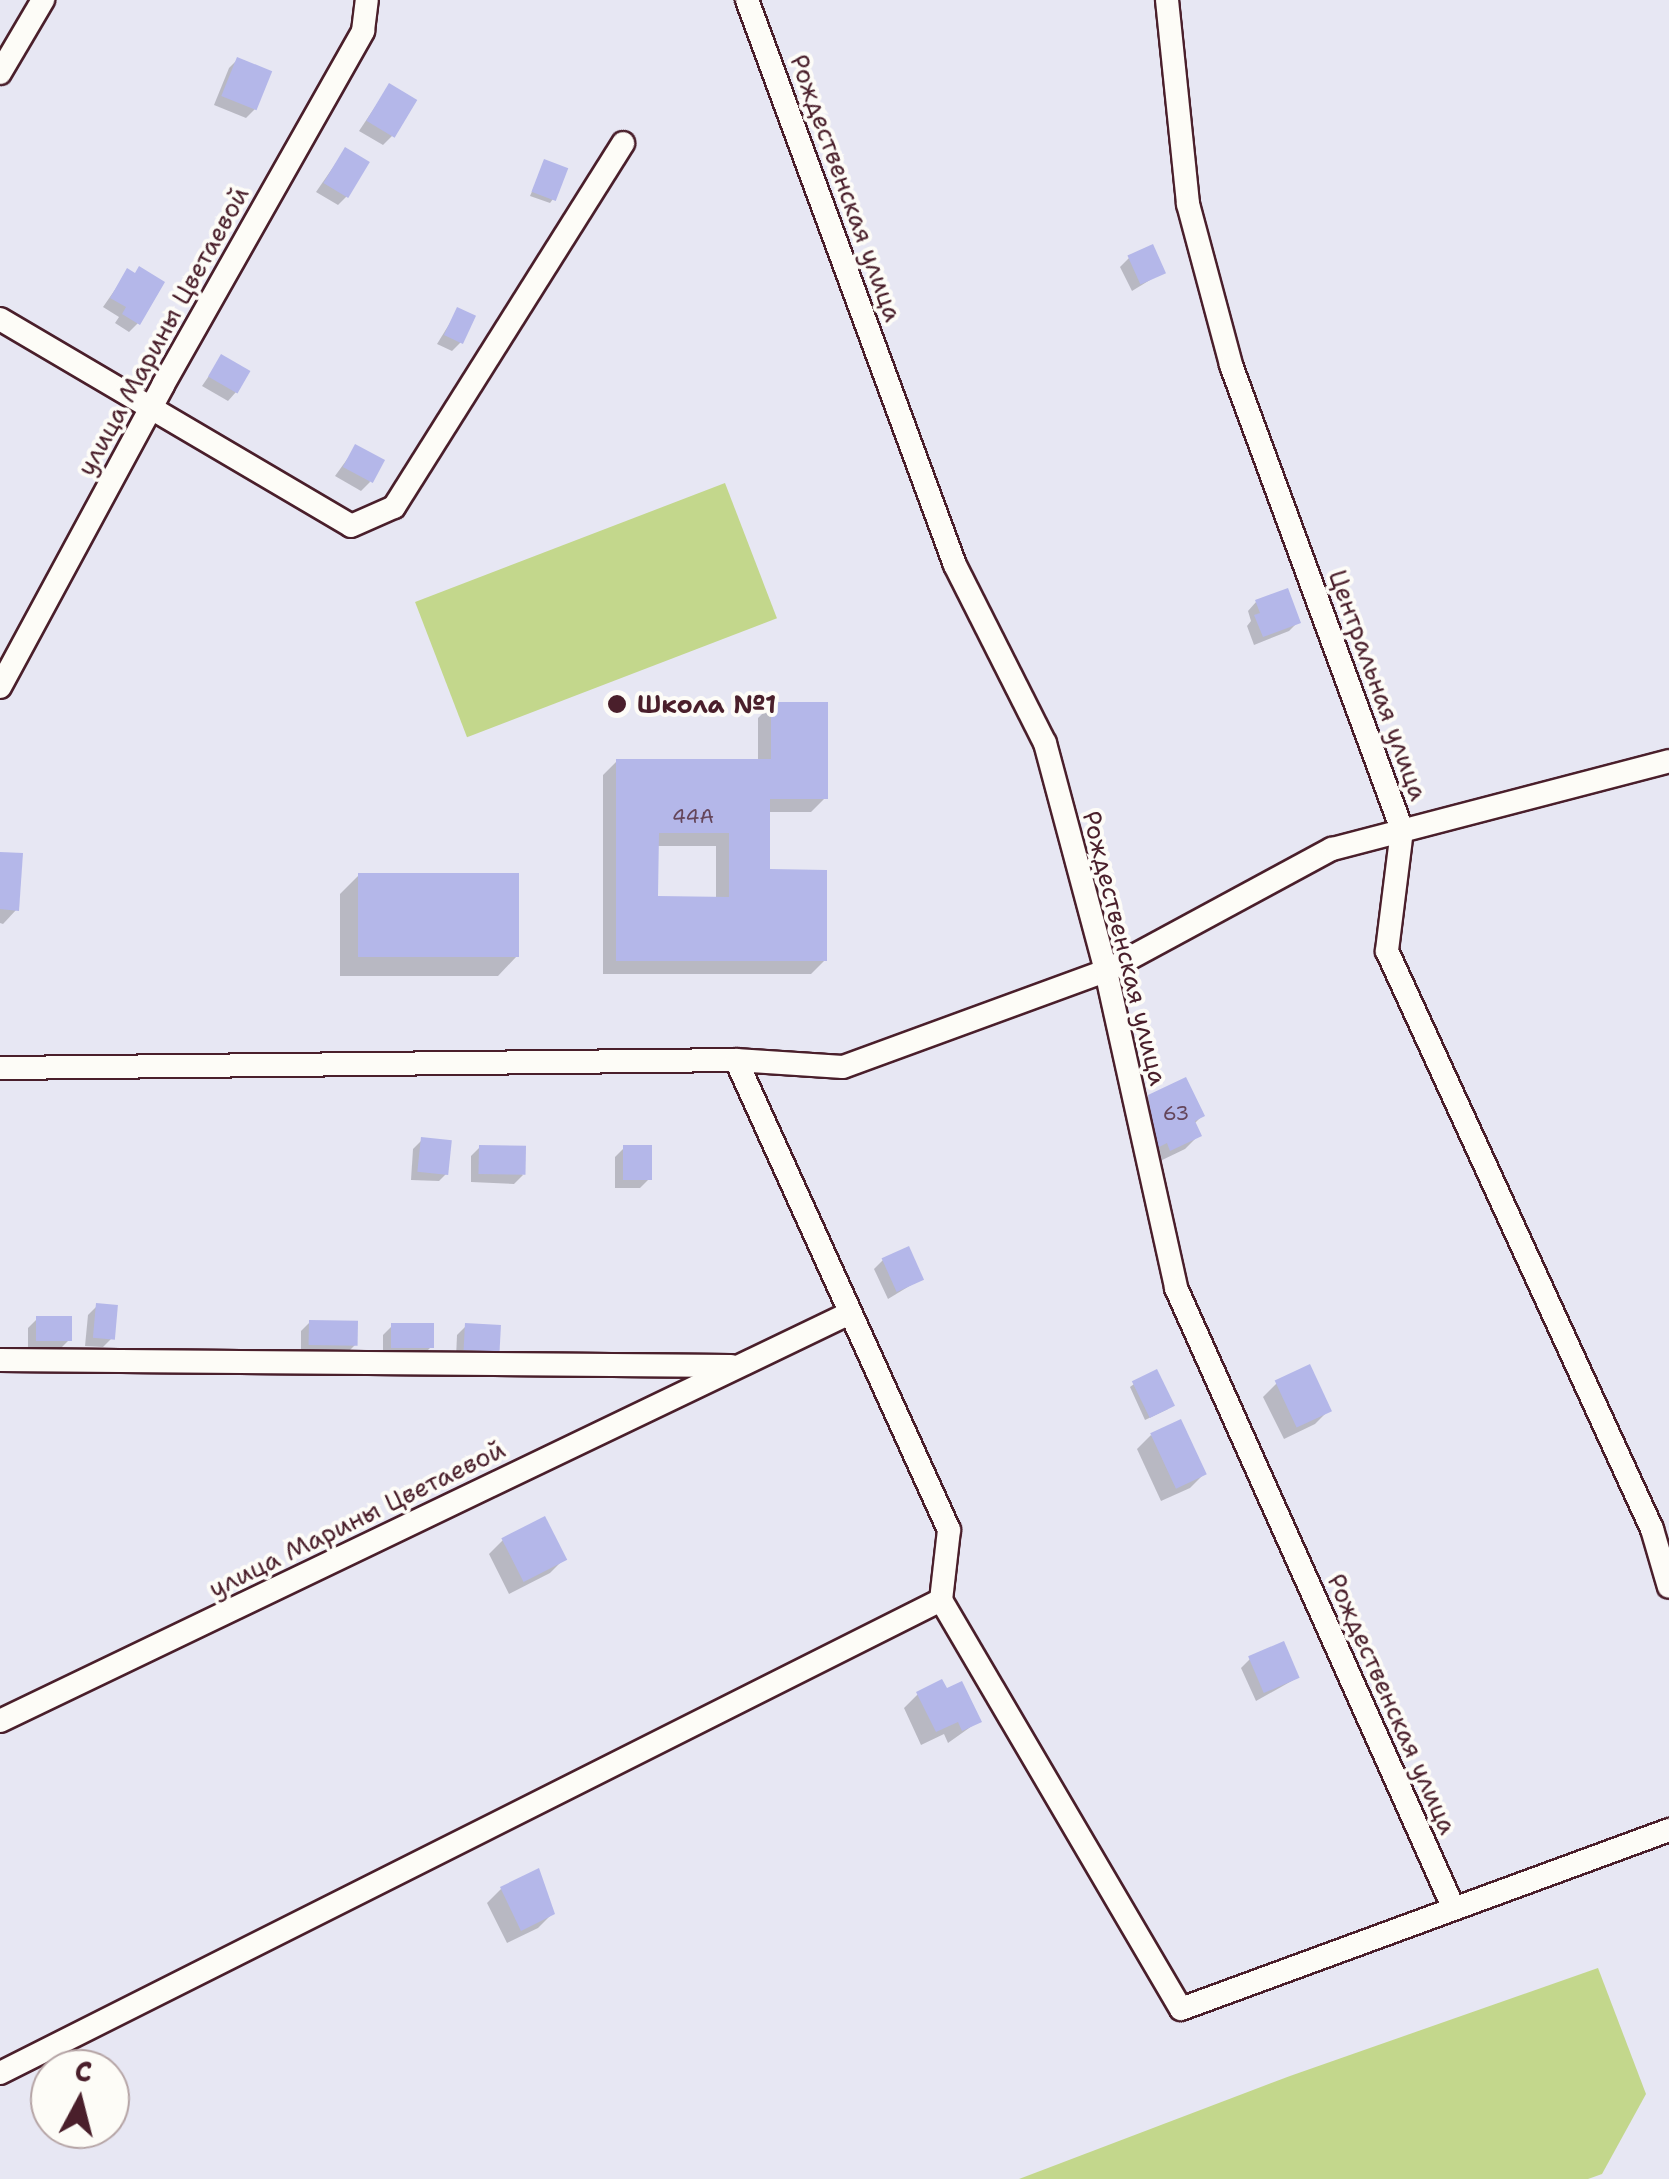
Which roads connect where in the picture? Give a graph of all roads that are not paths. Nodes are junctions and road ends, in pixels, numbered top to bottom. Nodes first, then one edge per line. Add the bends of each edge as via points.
1 (43, 0) edge
2 (367, 0) edge
3 (748, 0) edge
4 (1167, 0) edge
5 (0, 73) edge
6 (623, 142) dead end
7 (0, 319) edge
8 (151, 408) junction
9 (0, 687) edge
10 (1669, 762) edge
11 (1402, 830) junction
12 (1106, 971) junction
13 (736, 1060) junction
14 (0, 1068) edge
15 (850, 1312) junction
16 (0, 1360) edge
17 (738, 1366) junction
18 (1669, 1588) edge
19 (940, 1600) junction
20 (0, 1720) edge
21 (1669, 1830) edge
22 (1453, 1906) junction
23 (0, 2073) edge

1 - 5 street
2 - 8 street, улица Марины Цветаевой via 363,31
3 - 12 street, Рождественская улица via 954,565 1044,742
4 - 11 street, Центральная улица via 1188,204 1231,365
6 - 8 street via 394,508 351,526
7 - 8 street
8 - 9 street, улица Марины Цветаевой
10 - 11 street
11 - 12 street via 1332,849
11 - 18 street, Центральная улица via 1387,951 1652,1529
12 - 13 street via 843,1067
12 - 22 street, Рождественская улица via 1176,1288
13 - 14 street
13 - 15 street
15 - 17 street, улица Марины Цветаевой
15 - 19 street via 949,1530
16 - 17 street, улица Марины Цветаевой
17 - 20 street, улица Марины Цветаевой
19 - 22 street via 1181,2009
19 - 23 street
21 - 22 street

